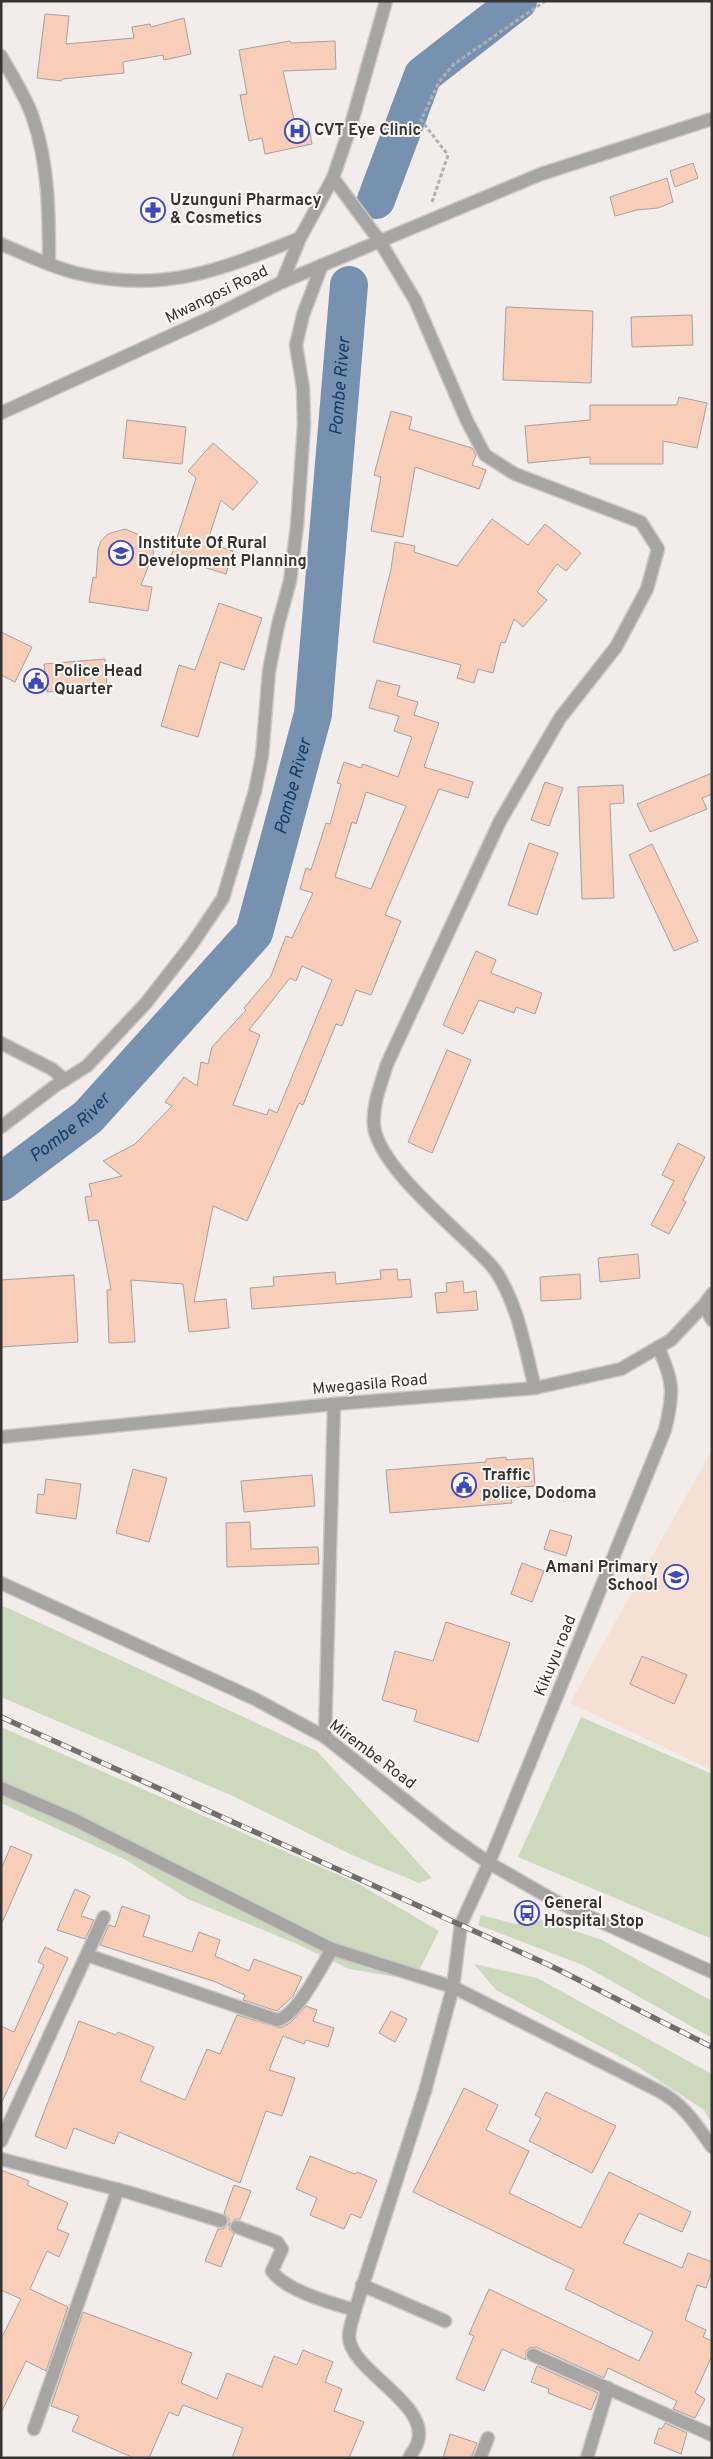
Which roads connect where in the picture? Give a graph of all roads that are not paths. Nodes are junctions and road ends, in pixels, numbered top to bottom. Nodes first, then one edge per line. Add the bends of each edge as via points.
1 (386, 1) edge
2 (1, 56) edge
3 (712, 119) edge
4 (332, 178) junction
5 (300, 238) junction
6 (379, 240) junction
7 (1, 244) edge
8 (49, 263) junction
9 (322, 265) junction
10 (282, 282) junction
11 (1, 413) edge
12 (1, 1043) edge
13 (65, 1080) junction
14 (1, 1127) edge
15 (712, 1294) edge
16 (704, 1305) junction
17 (712, 1320) edge
18 (658, 1347) junction
19 (535, 1388) junction
20 (334, 1404) junction
21 (1, 1437) edge
22 (1, 1583) edge
23 (325, 1737) junction
24 (1, 1788) edge
25 (489, 1863) junction
26 (104, 1917) dead end
27 (332, 1949) junction
28 (87, 1955) junction
29 (712, 1972) edge
30 (453, 1988) junction
31 (1, 2142) edge
32 (712, 2147) edge
33 (1, 2159) edge
34 (118, 2189) junction
35 (221, 2221) dead end
36 (237, 2227) dead end
37 (362, 2285) junction
38 (355, 2310) junction
39 (446, 2321) dead end
40 (534, 2355) dead end
41 (608, 2388) junction
42 (34, 2429) dead end
43 (712, 2435) edge
44 (488, 2438) dead end
45 (409, 2458) edge
46 (480, 2458) edge
47 (587, 2458) edge

1 - 4 street, Mwangosi Road via 351,125
2 - 8 street via 33,117 41,151 49,204
3 - 6 street via 541,174
4 - 5 street, Mwangosi Road
4 - 6 street
5 - 8 street via 232,265 151,282 119,282 73,273
5 - 10 street, Mwangosi Road
6 - 9 street
6 - 19 street via 415,300 466,421 485,455 515,474 642,522 658,549 647,589 616,647 560,718 500,821 387,1064 376,1103 374,1125 383,1151 408,1183 494,1268 506,1287
7 - 8 street
9 - 10 street
9 - 13 street via 303,315 296,345 303,388 304,424 290,581 269,671 262,756 255,791 223,898 146,1003 87,1066
10 - 11 street, Mwangosi Road
12 - 13 street via 52,1069
13 - 14 street
15 - 16 street, Mwegasila Road
16 - 17 street
16 - 18 street, Mwegasila Road via 671,1340
18 - 19 street, Mwegasila Road via 621,1369
18 - 25 street, Kikuyu road via 672,1385 672,1402 665,1430
19 - 20 street, Mwegasila Road
20 - 21 street, Mwegasila Road
20 - 23 street
22 - 23 street, Mirembe Road via 255,1699
23 - 25 street, Mirembe Road
24 - 27 street via 72,1819
25 - 29 street, Mirembe Road via 557,1902
25 - 30 street, Kikuyu road via 461,1924
26 - 28 street
27 - 28 street via 295,2007 285,2019 277,2020
27 - 30 street
28 - 31 street
30 - 32 street via 668,2095 687,2112
30 - 37 street, Kikuyu road via 425,2092
33 - 34 street
34 - 35 street
34 - 42 street
36 - 38 street via 277,2242 282,2249 272,2271 276,2277 304,2292
37 - 38 street, Kikuyu road
37 - 39 street
38 - 45 street, Kikuyu road via 349,2337 356,2355 408,2407 417,2424 418,2443
40 - 41 street
41 - 43 street
41 - 47 street
44 - 46 street

